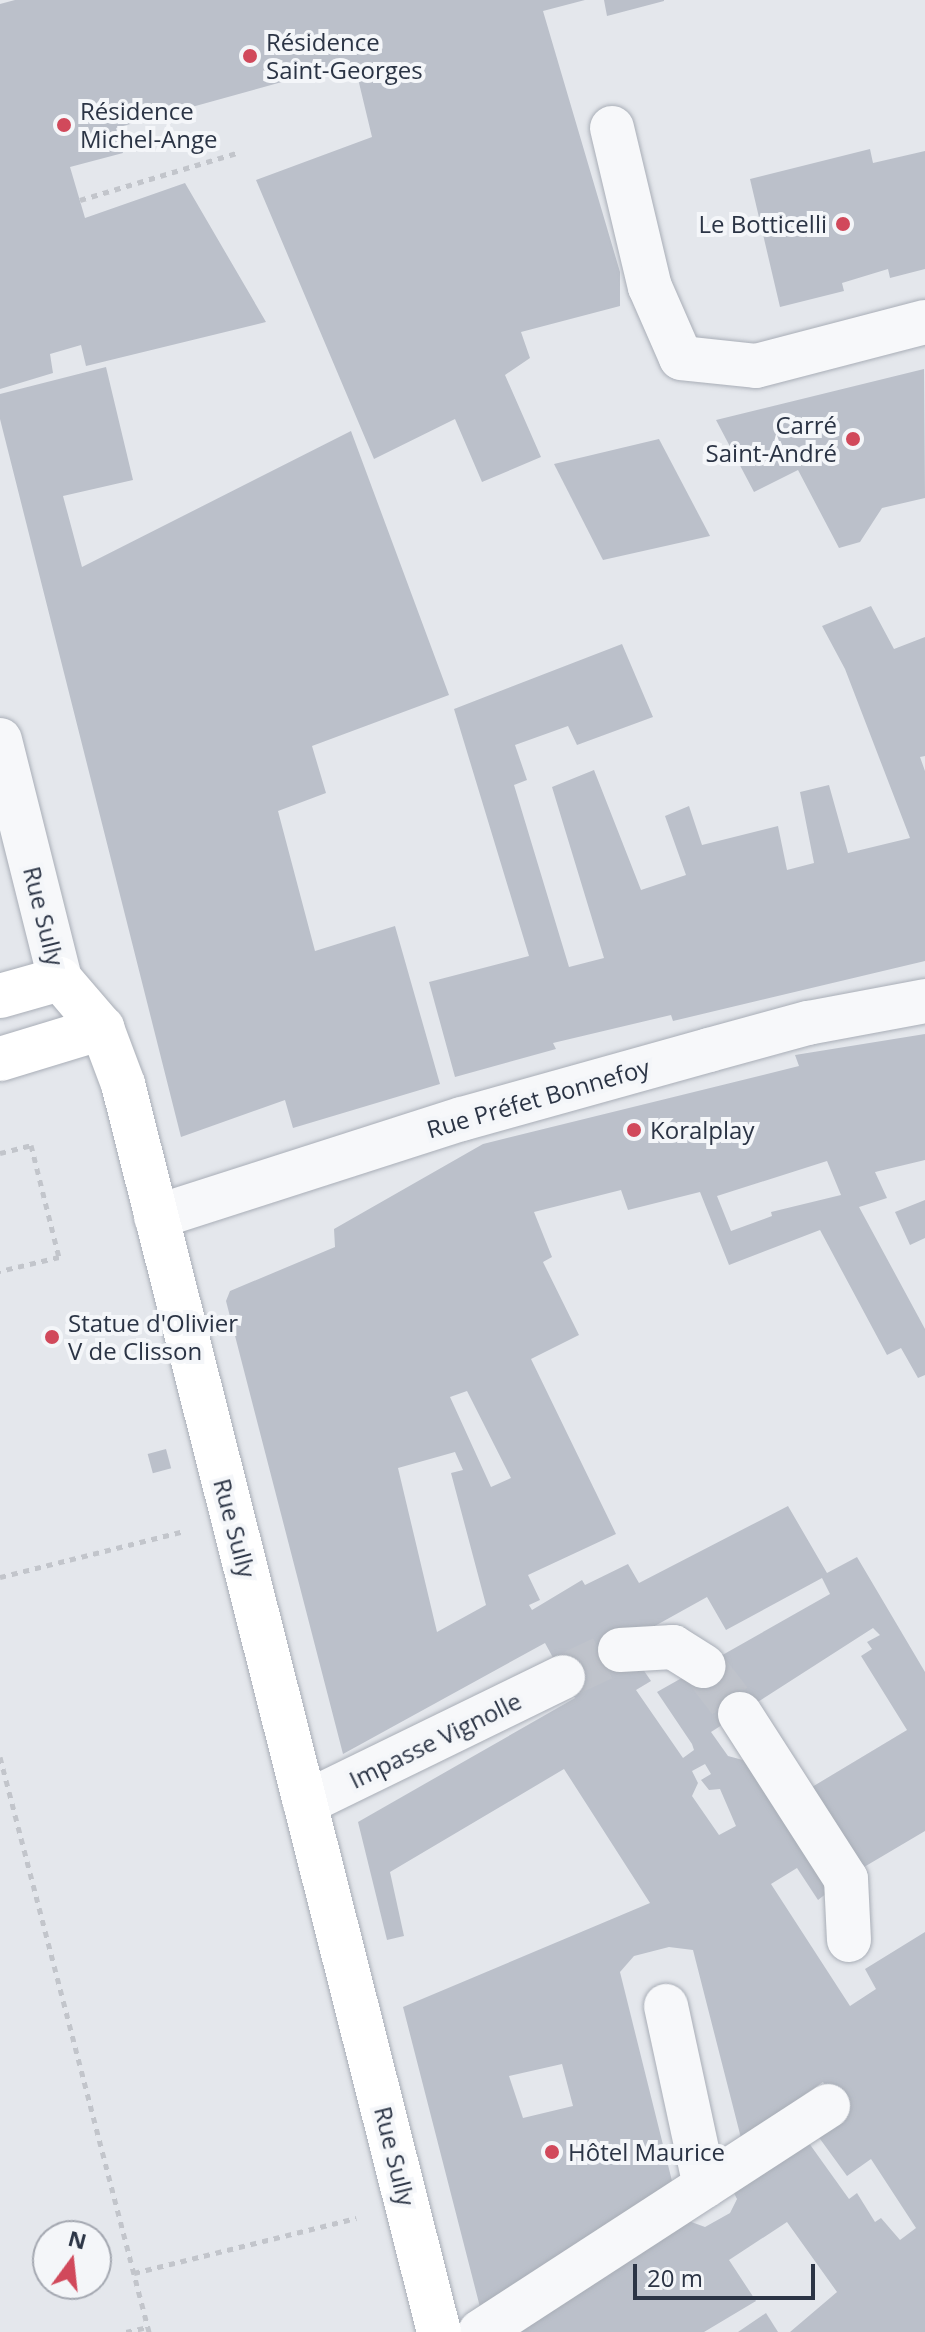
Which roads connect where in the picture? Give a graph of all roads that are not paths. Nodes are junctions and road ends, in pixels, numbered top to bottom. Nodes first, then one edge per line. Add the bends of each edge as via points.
1 (612, 128) dead end
2 (925, 322) edge
3 (0, 740) edge
4 (60, 979) junction
5 (0, 996) edge
6 (925, 1001) edge
7 (102, 1028) junction
8 (0, 1059) edge
9 (156, 1217) junction
10 (620, 1650) tunnel mouth
11 (703, 1666) tunnel mouth
12 (563, 1677) tunnel mouth
13 (740, 1714) tunnel mouth
14 (305, 1803) junction
15 (849, 1940) dead end
16 (666, 2006) dead end
17 (828, 2106) dead end
18 (705, 2186) junction
19 (439, 2332) edge
20 (480, 2332) edge

1 - 2 street via 650,287 681,358 756,366
3 - 4 street, Rue Sully
4 - 5 main road
4 - 7 main road, Rue Sully
6 - 9 street, Rue Préfet Bonnefoy via 808,1023 662,1062 462,1119
7 - 8 main road
7 - 9 main road, Rue Sully via 123,1084
9 - 14 main road, Rue Sully
10 - 11 street via 673,1647
12 - 14 street, Impasse Vignolle
13 - 15 street via 846,1879
14 - 19 main road, Rue Sully
16 - 18 street
17 - 18 street
18 - 20 street

